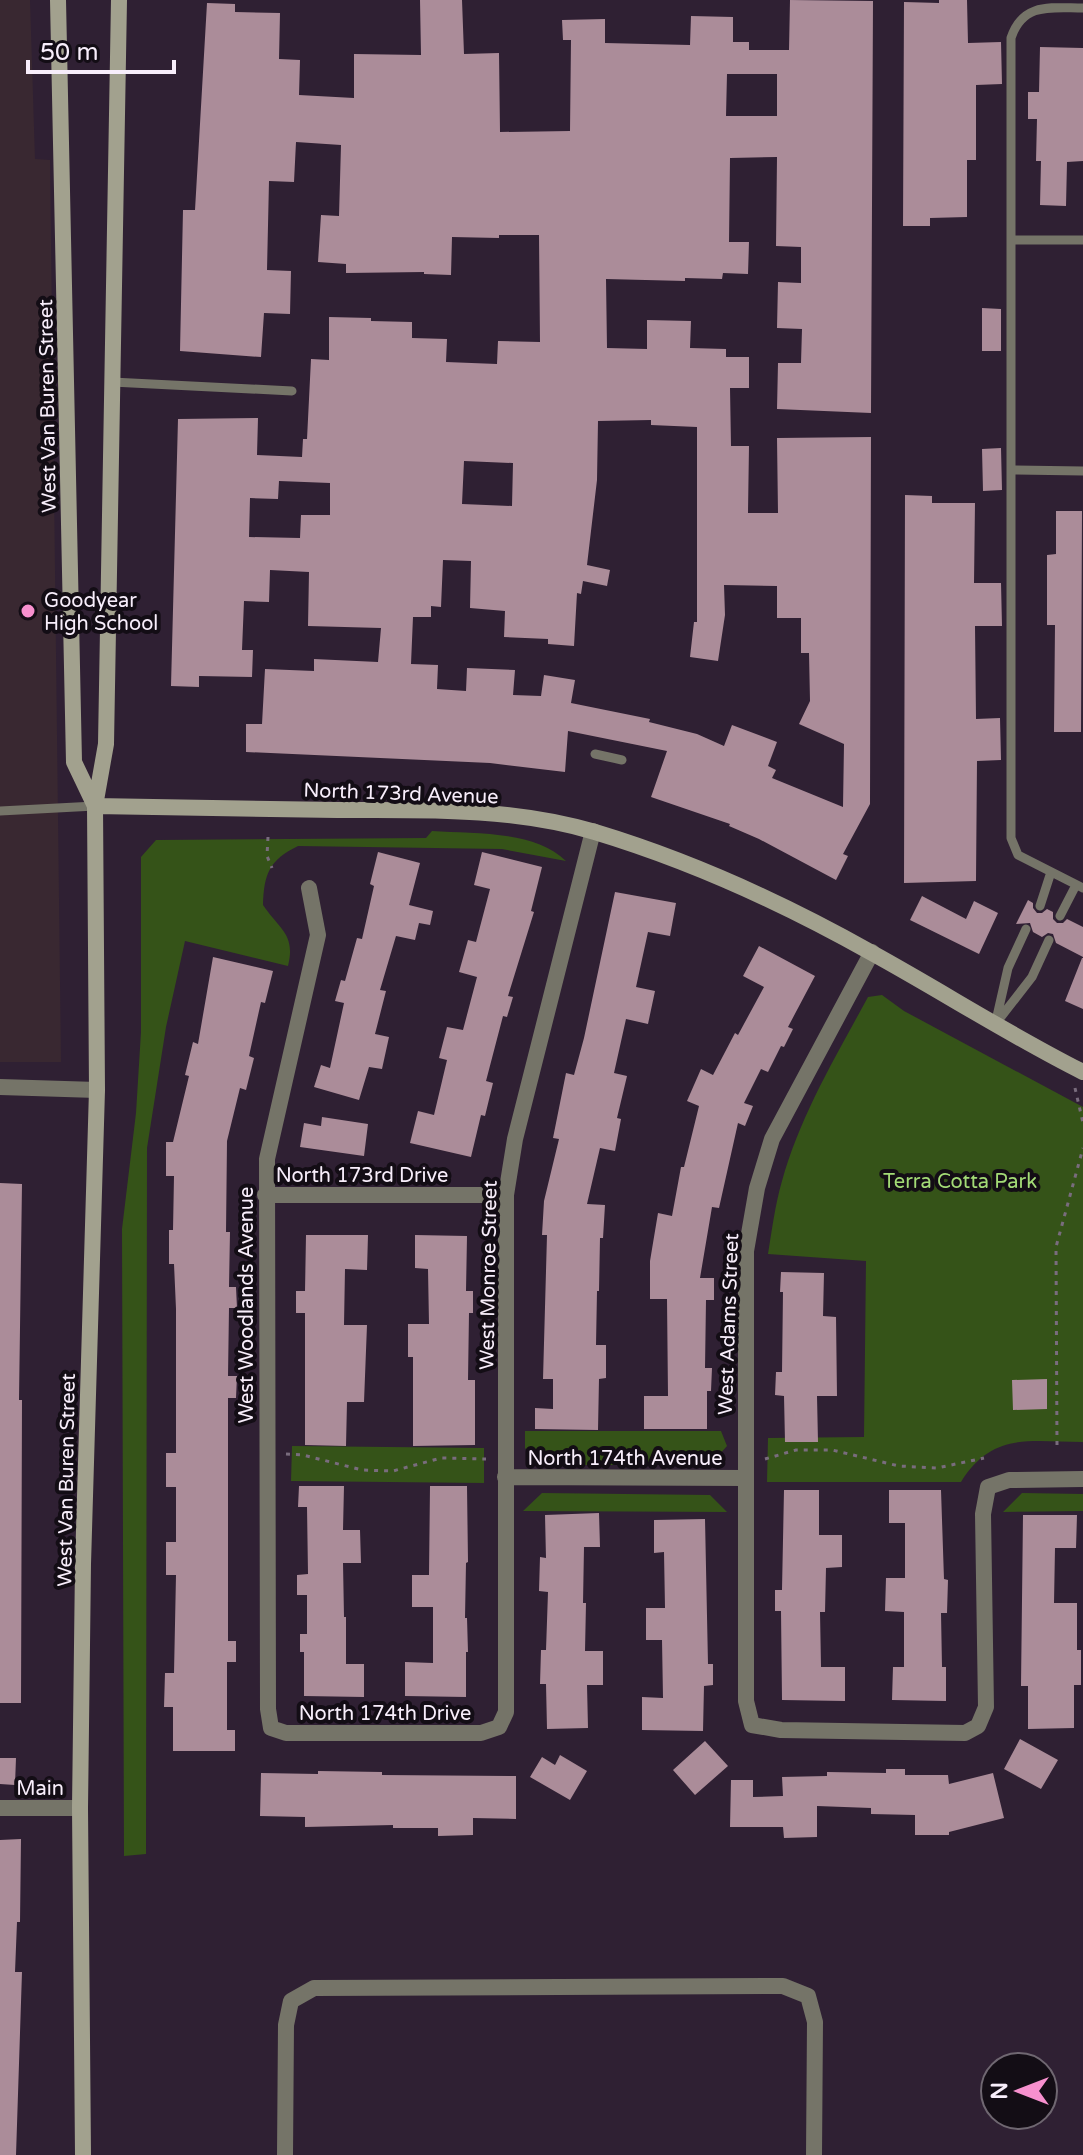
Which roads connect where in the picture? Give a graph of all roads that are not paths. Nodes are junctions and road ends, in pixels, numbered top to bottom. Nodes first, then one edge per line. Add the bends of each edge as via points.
1 (58, 0) edge
2 (119, 0) edge
3 (1083, 8) edge
4 (1011, 240) junction
5 (1083, 240) edge
6 (112, 382) junction
7 (292, 391) dead end
8 (1011, 470) junction
9 (1083, 471) edge
10 (595, 754) dead end
11 (622, 760) dead end
12 (95, 806) junction
13 (0, 811) edge
14 (593, 831) junction
15 (1051, 872) junction
16 (1079, 886) edge
17 (309, 888) dead end
18 (1040, 906) dead end
19 (1060, 916) dead end
20 (1026, 929) dead end
21 (1049, 940) dead end
22 (872, 952) junction
23 (995, 1025) junction
24 (1077, 1069) edge
25 (0, 1087) edge
26 (97, 1090) junction
27 (265, 1195) junction
28 (506, 1195) junction
29 (505, 1477) junction
30 (745, 1478) junction
31 (1083, 1479) edge
32 (499, 1727) joint
33 (271, 1728) joint
34 (0, 1808) edge
35 (80, 1808) junction
36 (83, 2155) edge
37 (285, 2155) edge
38 (814, 2155) edge

1 - 12 main road, West Van Buren Street via 74,762
2 - 6 main road, West Van Buren Street
3 - 4 lane via 1028,12 1015,25
4 - 5 lane
4 - 8 lane
6 - 7 lane
6 - 12 main road, West Van Buren Street via 106,744
8 - 9 lane
8 - 15 lane via 1011,838 1018,855
10 - 11 lane
12 - 13 lane
12 - 14 main road, North 173rd Avenue via 452,810
12 - 26 main road, West Van Buren Street
14 - 22 main road, North 173rd Avenue via 686,863
14 - 28 street, West Monroe Street via 515,1139
15 - 16 lane
15 - 18 lane
16 - 19 lane
17 - 27 street, West Woodlands Avenue via 318,935 267,1159
20 - 23 lane via 1008,968
21 - 23 lane via 1032,977
22 - 23 main road, North 173rd Avenue
22 - 30 street, West Adams Street via 772,1139 757,1188 746,1251
23 - 24 main road, North 173rd Avenue
25 - 26 street
26 - 35 main road, West Van Buren Street
27 - 28 street, North 173rd Drive
27 - 33 street, West Woodlands Avenue
28 - 29 street, West Monroe Street
29 - 30 street, North 174th Avenue
29 - 32 street, West Monroe Street via 506,1712
30 - 31 street, West Adams Street via 746,1701 752,1725 965,1733 978,1726 986,1707 983,1514 988,1487 1009,1480
32 - 33 street, North 174th Drive via 481,1733 286,1733
34 - 35 street, Main
35 - 36 main road, West Van Buren Street
37 - 38 street via 286,2025 291,2001 314,1988 783,1986 808,1996 815,2022

